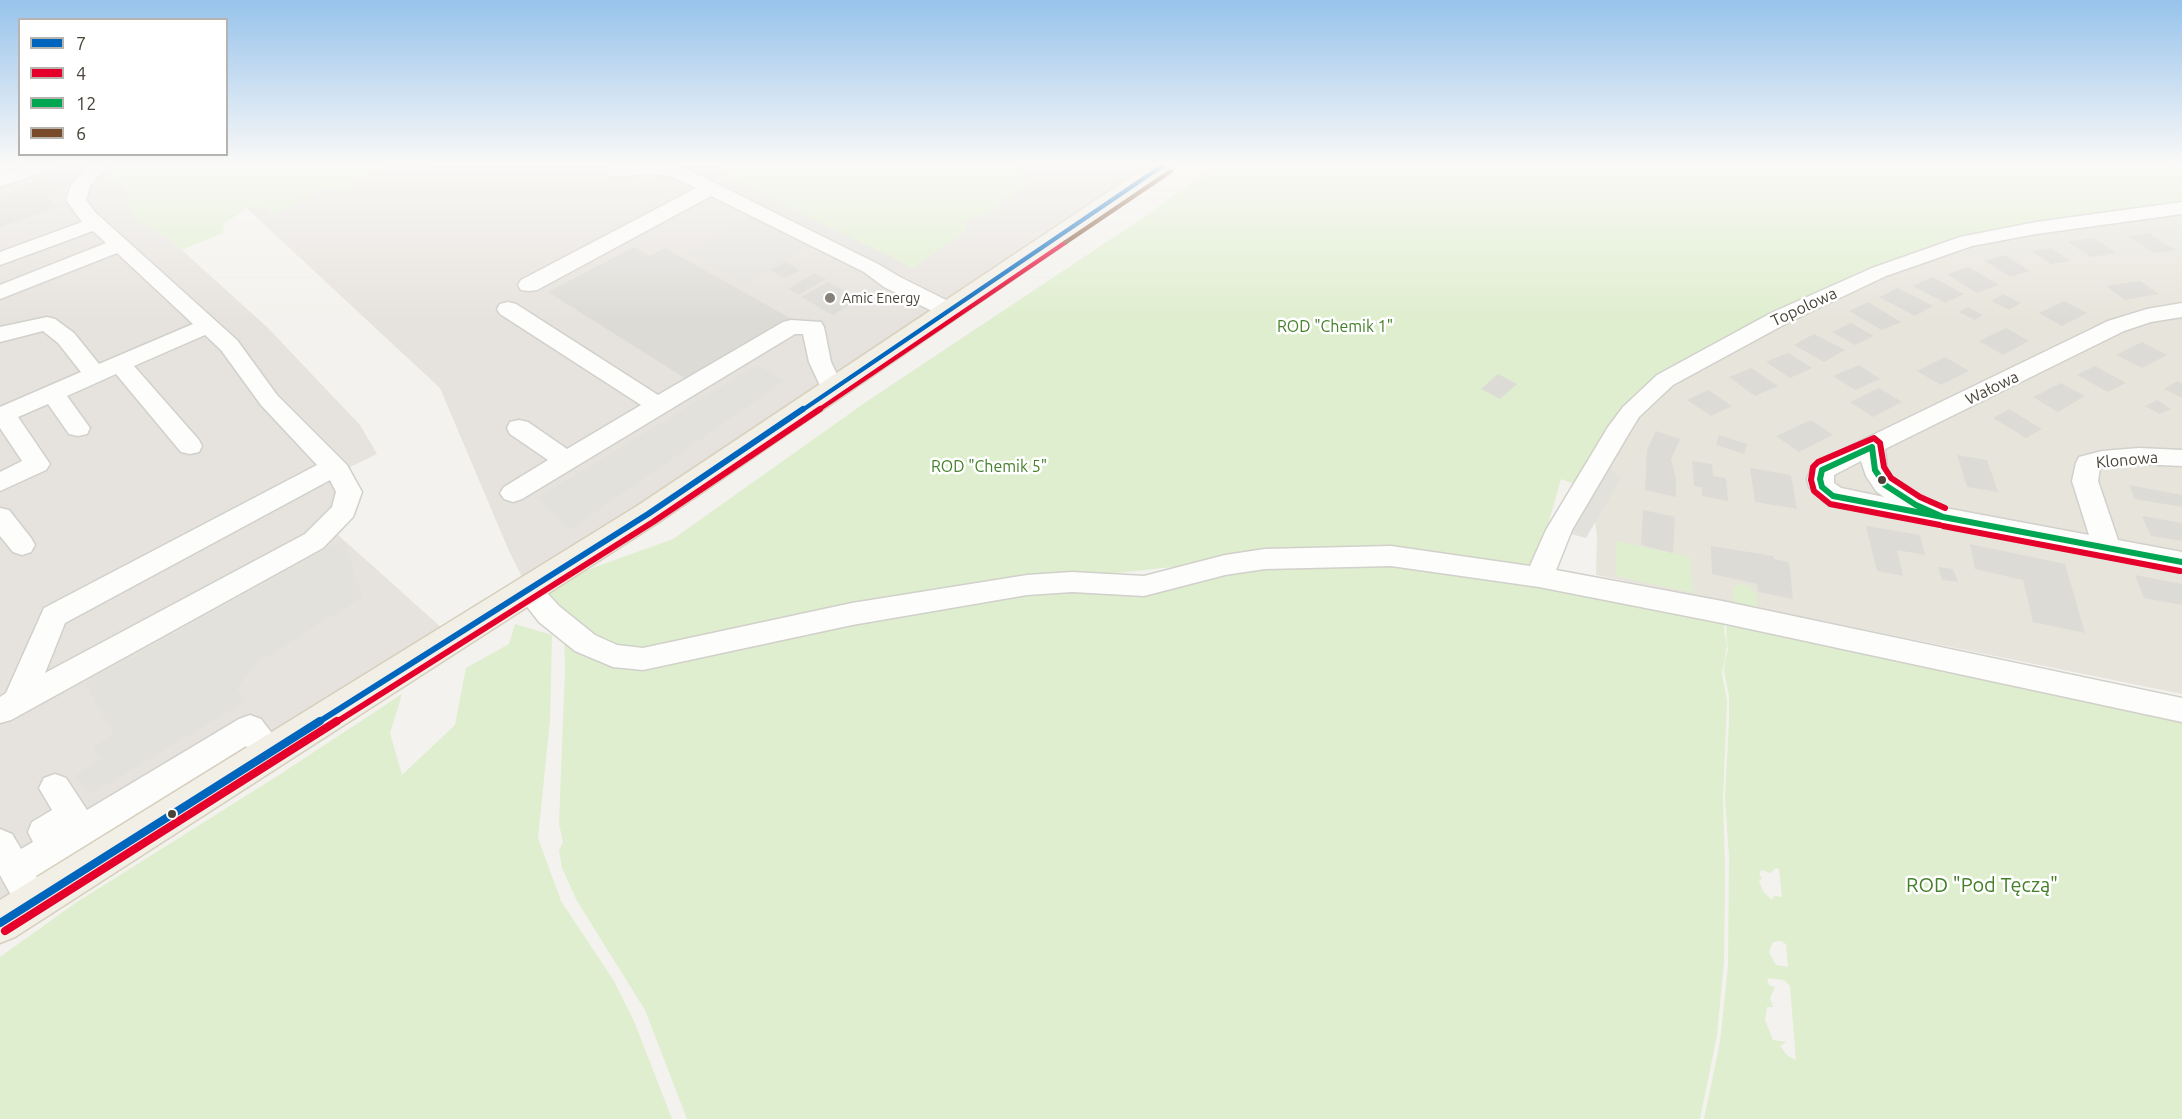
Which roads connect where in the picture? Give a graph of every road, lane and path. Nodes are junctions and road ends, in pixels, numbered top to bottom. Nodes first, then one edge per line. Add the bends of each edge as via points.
1 (91, 216) edge
2 (652, 216) edge
3 (768, 216) edge
4 (1089, 216) edge
5 (2122, 216) edge
6 (97, 223) junction
7 (120, 245) junction
8 (0, 260) edge
9 (529, 285) dead end
10 (0, 293) edge
11 (508, 309) dead end
12 (948, 310) junction
13 (2182, 310) edge
14 (209, 325) junction
15 (0, 335) edge
16 (120, 364) junction
17 (94, 375) junction
18 (832, 389) junction
19 (52, 393) junction
20 (658, 406) junction
21 (1, 415) edge
22 (78, 428) dead end
23 (519, 428) dead end
24 (190, 446) dead end
25 (1872, 447) junction
26 (2182, 458) edge
27 (565, 460) junction
28 (333, 467) junction
29 (0, 482) edge
30 (513, 493) dead end
31 (1943, 516) junction
32 (0, 517) edge
33 (22, 545) dead end
34 (2107, 548) junction
35 (2182, 562) edge
36 (1539, 577) junction
37 (529, 591) junction
38 (9, 706) edge
39 (2182, 710) edge
40 (55, 788) dead end
41 (14, 867) edge
42 (0, 923) edge

1 - 6 street
2 - 9 street via 549,266
3 - 12 street
4 - 12 main road
5 - 36 street, Topolowa via 1967,241 1879,272 1779,318 1665,380 1631,412 1617,433 1559,530
6 - 7 street
6 - 8 street
7 - 10 street
7 - 14 street
11 - 20 street
12 - 18 main road
13 - 25 street, Wałowa via 2116,326
14 - 16 street
14 - 28 street via 229,345 269,400
15 - 17 street via 47,324 66,338
16 - 17 street
16 - 24 street
17 - 19 street
18 - 20 street via 820,362 813,327 791,327
18 - 37 main road
19 - 21 street
19 - 22 street
20 - 27 street
21 - 29 street via 37,464
23 - 27 street
25 - 31 street via 1875,470 1886,485 1916,506
25 - 31 street, Wałowa via 1822,470 1822,487 1833,496
26 - 34 street, Klonowa via 2139,456 2088,463 2085,481
27 - 30 street
28 - 38 street via 54,616
28 - 38 street via 348,492 344,511 314,541
31 - 34 street
32 - 33 street
34 - 35 street
36 - 37 street via 1391,556 1265,559 1144,586 1051,582 976,592 643,659 613,656 585,643 549,614
36 - 39 street
37 - 41 main road via 269,753
40 - 41 street via 73,815
41 - 42 main road

